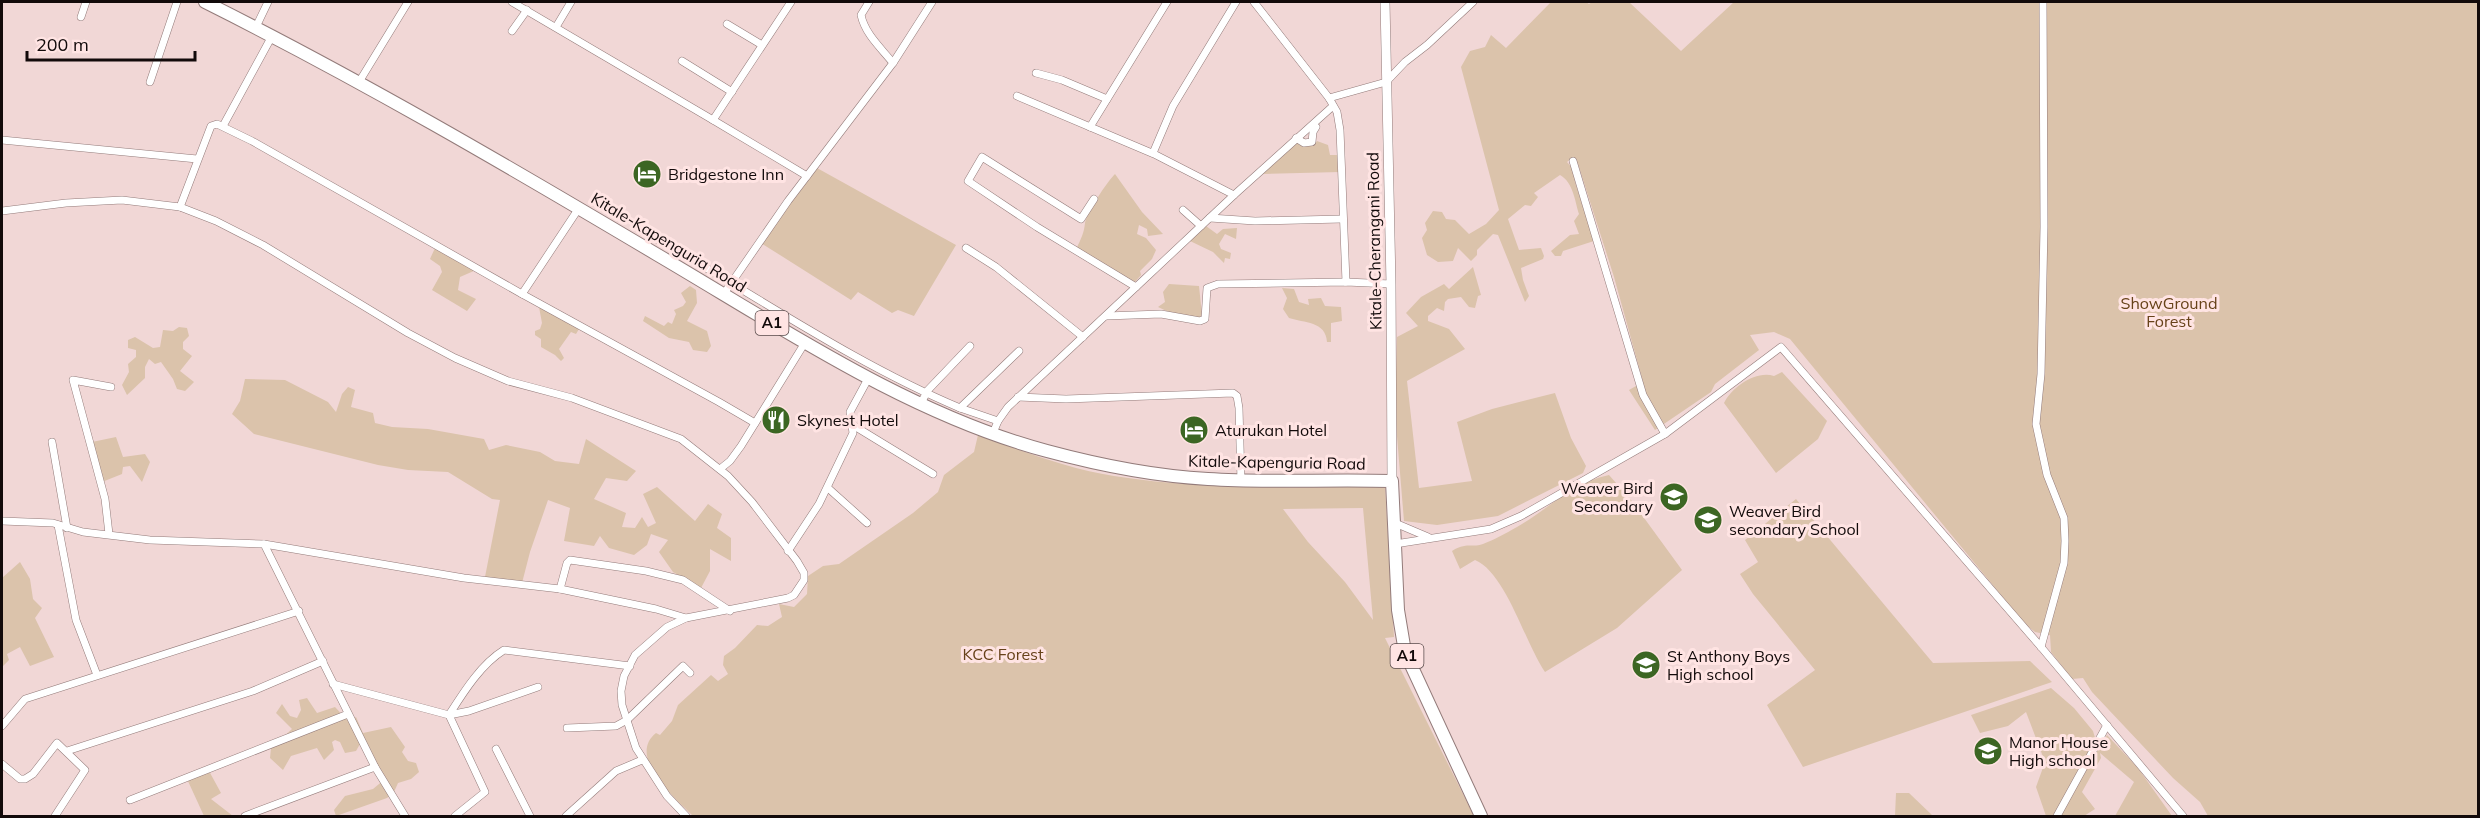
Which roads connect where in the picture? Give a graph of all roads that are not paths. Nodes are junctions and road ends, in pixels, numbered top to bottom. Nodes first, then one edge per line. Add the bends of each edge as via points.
1 (86, 2) edge
2 (177, 2) edge
3 (205, 2) edge
4 (268, 2) edge
5 (408, 2) edge
6 (512, 2) edge
7 (571, 2) edge
8 (791, 2) edge
9 (869, 2) edge
10 (932, 2) edge
11 (1167, 2) edge
12 (1236, 2) edge
13 (1254, 2) edge
14 (1385, 2) edge
15 (1473, 2) edge
16 (2043, 2) edge
17 (527, 10) junction
18 (81, 17) dead end
19 (727, 24) dead end
20 (256, 27) junction
21 (556, 27) junction
22 (512, 31) dead end
23 (272, 36) junction
24 (762, 45) junction
25 (682, 61) dead end
26 (893, 63) junction
27 (1036, 73) dead end
28 (150, 82) dead end
29 (359, 82) junction
30 (1386, 82) junction
31 (732, 92) junction
32 (1017, 96) dead end
33 (1329, 98) junction
34 (1107, 99) junction
35 (1333, 106) junction
36 (713, 120) junction
37 (223, 126) junction
38 (1090, 127) junction
39 (1316, 127) dead end
40 (1296, 138) junction
41 (2, 140) edge
42 (1153, 153) junction
43 (196, 159) junction
44 (1573, 160) dead end
45 (807, 176) junction
46 (1233, 195) junction
47 (1094, 199) dead end
48 (180, 207) junction
49 (579, 208) junction
50 (1183, 210) dead end
51 (2, 211) edge
52 (1210, 218) junction
53 (1342, 219) junction
54 (1201, 226) junction
55 (652, 237) dead end
56 (966, 248) dead end
57 (1346, 282) junction
58 (731, 283) junction
59 (1391, 285) junction
60 (1136, 287) junction
61 (522, 294) junction
62 (723, 294) junction
63 (1106, 316) junction
64 (1083, 336) junction
65 (806, 341) junction
66 (970, 346) dead end
67 (1019, 351) dead end
68 (869, 377) junction
69 (111, 387) dead end
70 (1018, 397) junction
71 (924, 398) junction
72 (960, 408) junction
73 (755, 423) junction
74 (851, 424) junction
75 (995, 427) junction
76 (1665, 434) junction
77 (52, 442) dead end
78 (720, 469) junction
79 (933, 474) dead end
80 (1241, 481) junction
81 (1392, 481) junction
82 (828, 488) junction
83 (2, 521) edge
84 (867, 523) dead end
85 (1395, 523) junction
86 (57, 525) junction
87 (67, 528) junction
88 (109, 534) junction
89 (1431, 537) junction
90 (264, 544) junction
91 (1395, 544) junction
92 (788, 551) junction
93 (560, 589) junction
94 (730, 611) junction
95 (299, 612) junction
96 (686, 618) junction
97 (2041, 647) junction
98 (323, 661) junction
99 (630, 666) junction
100 (690, 673) dead end
101 (97, 675) junction
102 (333, 684) junction
103 (538, 687) dead end
104 (348, 714) junction
105 (449, 715) junction
106 (627, 720) junction
107 (2107, 725) junction
108 (2, 726) edge
109 (567, 728) dead end
110 (496, 748) dead end
111 (67, 751) junction
112 (642, 760) junction
113 (2, 764) edge
114 (375, 767) junction
115 (130, 800) dead end
116 (55, 816) edge
117 (245, 816) edge
118 (405, 816) edge
119 (455, 816) edge
120 (530, 816) edge
121 (566, 816) edge
122 (686, 816) edge
123 (1481, 816) edge
124 (2057, 816) edge
125 (2183, 816) edge

1 - 18 street
2 - 28 street
3 - 20 highway, Kitale-Kapenguria Road / A1
4 - 20 street
5 - 29 street
6 - 17 street
7 - 21 street
8 - 24 street
9 - 26 street via 861,15 863,22
10 - 26 street
11 - 34 street
12 - 42 street via 1173,106
13 - 33 street
14 - 30 main road, Kitale-Cherangani Road
15 - 30 street
16 - 97 street via 2044,227 2036,424 2047,475 2064,518 2065,542 2064,563
17 - 21 street
17 - 22 street
19 - 24 street
20 - 23 highway, Kitale-Kapenguria Road / A1
21 - 36 street
23 - 29 highway, Kitale-Kapenguria Road / A1
23 - 37 street
24 - 31 street
25 - 31 street
26 - 45 street
27 - 34 street
29 - 49 highway, Kitale-Kapenguria Road / A1
30 - 33 street
30 - 59 main road, Kitale-Cherangani Road
31 - 36 street
32 - 38 street
33 - 35 street
34 - 38 street
35 - 40 street
35 - 53 street via 1340,130
36 - 45 street
37 - 43 street via 212,126
37 - 61 street
38 - 42 street
39 - 40 street via 1312,142
40 - 46 street
41 - 43 street
42 - 46 street
43 - 48 street
44 - 76 street via 1643,395
45 - 58 street
46 - 52 street
47 - 60 street via 1081,219 982,157 968,181
48 - 51 street via 122,200
48 - 78 street via 263,244 455,358 508,381 572,398 672,436
49 - 61 street
49 - 62 highway, Kitale-Kapenguria Road / A1
50 - 54 street
52 - 53 street
52 - 54 street
53 - 57 street
54 - 60 street
55 - 58 street
56 - 64 street
57 - 59 street
57 - 63 street via 1212,285 1206,290 1205,319 1200,321 1161,314
58 - 62 street
58 - 71 street
59 - 81 main road, Kitale-Cherangani Road
60 - 63 street
61 - 73 street
62 - 65 highway, Kitale-Kapenguria Road / A1
63 - 64 street
64 - 70 street
65 - 68 highway, Kitale-Kapenguria Road / A1
65 - 73 street
66 - 71 street
67 - 72 street
68 - 71 highway, Kitale-Kapenguria Road / A1
68 - 74 street via 851,407
69 - 88 street via 73,380 105,499
70 - 75 street
70 - 80 street via 1233,393 1239,408
71 - 72 street
71 - 75 highway, Kitale-Kapenguria Road / A1 via 951,418
72 - 75 street
73 - 78 street via 730,461
74 - 79 street
74 - 82 street via 854,433
75 - 80 highway, Kitale-Kapenguria Road / A1 via 1045,451 1110,466
76 - 89 street via 1521,516 1491,529
76 - 97 street via 1781,348
77 - 87 street
78 - 92 street via 752,502
80 - 81 highway, Kitale-Kapenguria Road / A1
81 - 85 highway, A1
82 - 84 street
82 - 92 street
83 - 86 street
85 - 89 street
85 - 91 highway, A1
86 - 87 street
86 - 101 street via 76,620
87 - 88 street
88 - 90 street via 150,540
89 - 91 street
90 - 93 street via 464,578
90 - 95 street
91 - 123 highway, A1 via 1398,610 1405,652
92 - 94 street via 804,573 794,595
93 - 94 street via 570,560 683,580
93 - 96 street
94 - 96 street
95 - 98 street
95 - 101 street
96 - 99 street via 653,637
97 - 107 street
98 - 102 street
98 - 111 street via 253,691
99 - 105 street via 504,650 468,687
99 - 106 street via 621,691
100 - 106 street via 683,666
101 - 108 street via 25,699
102 - 104 street
102 - 105 street
103 - 105 street
104 - 114 street
104 - 115 street
105 - 119 street via 485,792
106 - 109 street via 616,726
106 - 112 street
107 - 124 street
107 - 125 street
110 - 120 street
111 - 113 street via 57,743 25,779
111 - 116 street via 86,770
112 - 121 street via 616,771
112 - 122 street
114 - 117 street
114 - 118 street

